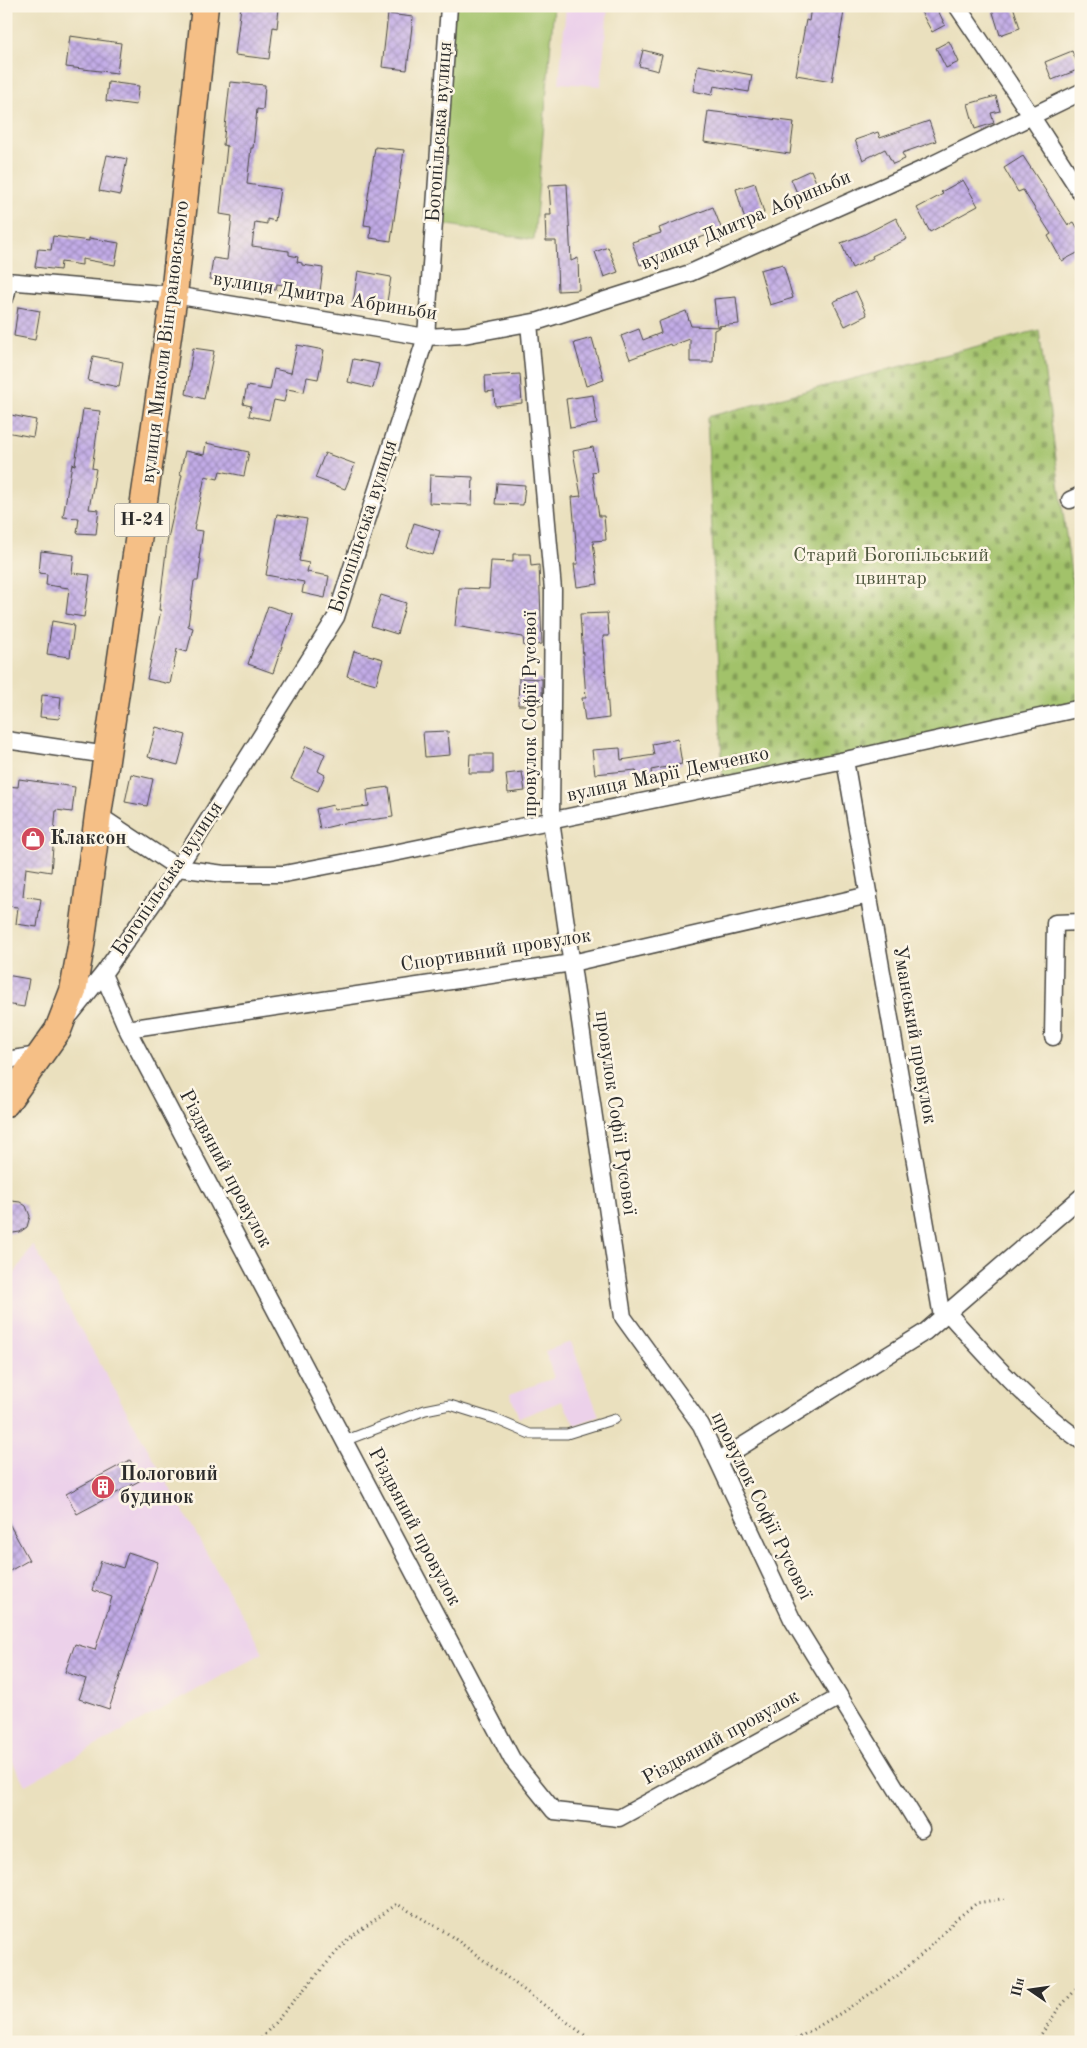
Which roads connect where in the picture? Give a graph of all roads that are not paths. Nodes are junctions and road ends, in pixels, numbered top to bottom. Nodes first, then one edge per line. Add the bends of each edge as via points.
1 (205, 6) edge
2 (449, 6) edge
3 (956, 6) edge
4 (1081, 92) edge
5 (1032, 117) junction
6 (1081, 193) edge
7 (7, 286) edge
8 (174, 295) junction
9 (529, 323) junction
10 (426, 336) junction
11 (1081, 708) edge
12 (6, 740) edge
13 (107, 755) junction
14 (845, 760) junction
15 (98, 815) junction
16 (551, 820) junction
17 (178, 868) junction
18 (869, 895) junction
19 (1081, 922) edge
20 (572, 963) junction
21 (103, 974) junction
22 (127, 1029) junction
23 (58, 1030) junction
24 (1053, 1037) dead end
25 (39, 1055) junction
26 (6, 1060) edge
27 (6, 1103) edge
28 (1081, 1197) edge
29 (944, 1315) junction
30 (615, 1419) dead end
31 (344, 1441) junction
32 (1081, 1441) edge
33 (718, 1461) junction
34 (840, 1697) junction
35 (921, 1829) dead end

1 - 8 main road, вулиця Миколи Вінграновського / Н-24
2 - 10 street, Богопільська вулиця
3 - 5 street
4 - 5 street, вулиця Дмитра Абриньби
5 - 6 street
5 - 9 street, вулиця Дмитра Абриньби via 690,272
7 - 8 street, вулиця Дмитра Абриньби
8 - 10 street, вулиця Дмитра Абриньби
8 - 13 main road, вулиця Миколи Вінграновського / Н-24
9 - 10 street, вулиця Дмитра Абриньби via 464,335
9 - 16 street, провулок Софії Русової via 553,590
10 - 17 street, Богопільська вулиця via 336,617
11 - 14 street, вулиця Марії Демченко
12 - 13 street
13 - 15 main road, вулиця Миколи Вінграновського / Н-24
14 - 16 street, вулиця Марії Демченко
14 - 18 street, Уманський провулок
15 - 17 street, вулиця Марії Демченко
15 - 23 main road, вулиця Миколи Вінграновського / Н-24 via 73,991
16 - 17 street, вулиця Марії Демченко via 284,874 224,874
16 - 20 street, провулок Софії Русової
17 - 21 street, Богопільська вулиця
18 - 20 street, Спортивний провулок
18 - 29 street, Уманський провулок
19 - 24 street via 1055,923
20 - 22 street, Спортивний провулок
20 - 33 street, провулок Софії Русової via 623,1317 701,1425
21 - 22 street, Різдвяний провулок
21 - 23 street, Богопільська вулиця
22 - 31 street, Різдвяний провулок
23 - 25 main road, Богопільська вулиця / Н-24
25 - 26 street
25 - 27 main road, Богопільська вулиця / Н-24
28 - 29 street
29 - 32 street via 1055,1423
29 - 33 street via 925,1332
30 - 31 lane via 567,1434 530,1434 496,1419 450,1405 425,1410
31 - 34 street, Різдвяний провулок via 512,1758 554,1811 619,1818
33 - 34 street, провулок Софії Русової via 792,1619
34 - 35 street, провулок Софії Русової

